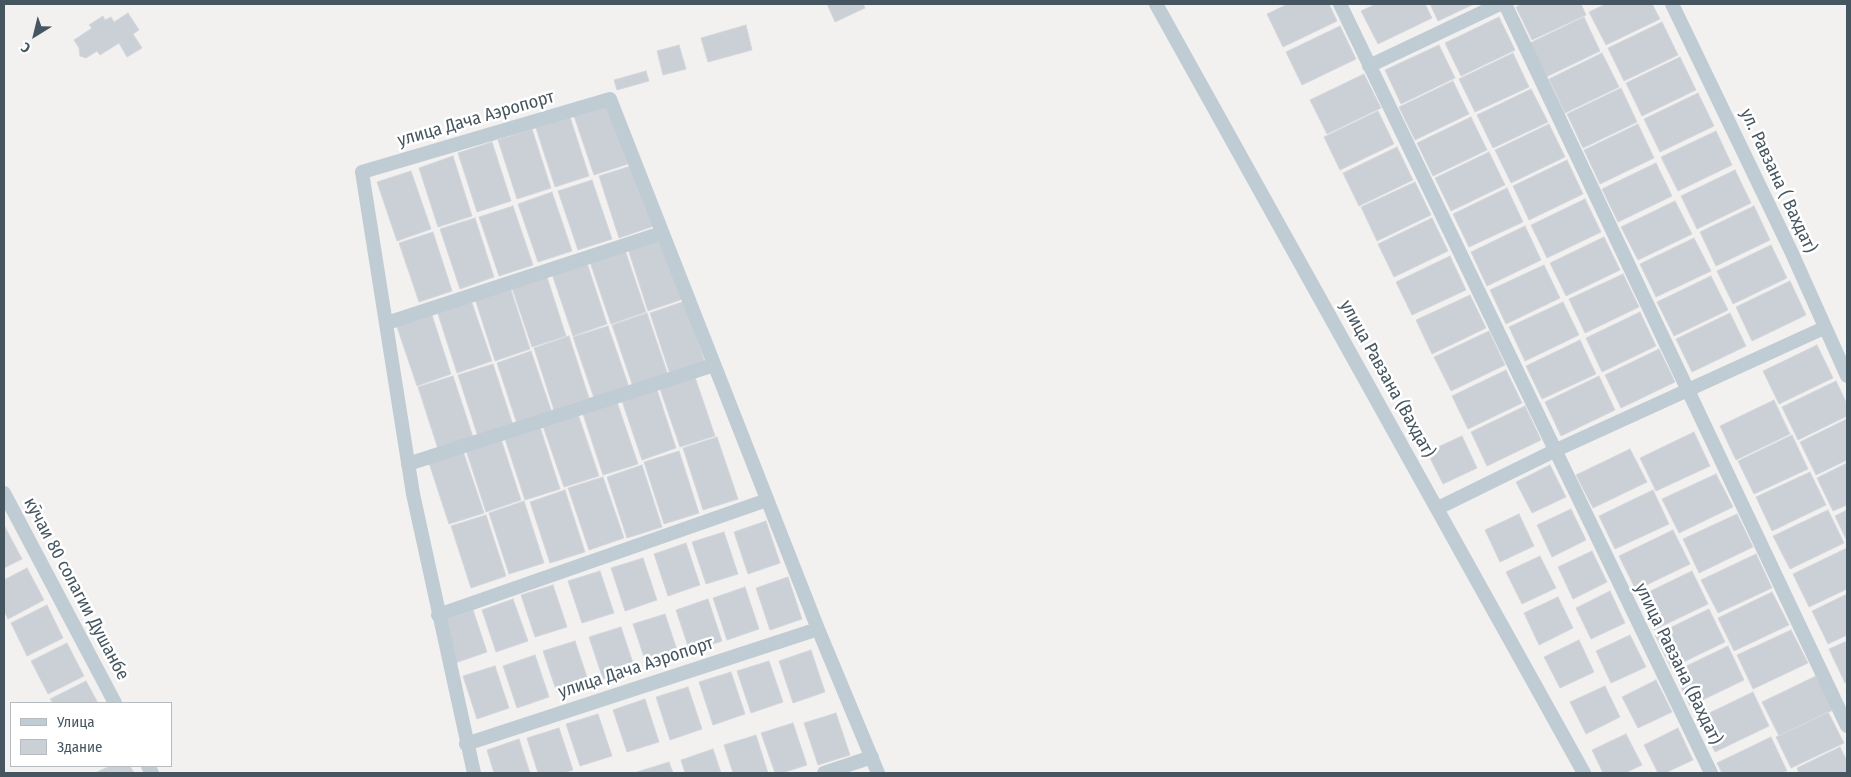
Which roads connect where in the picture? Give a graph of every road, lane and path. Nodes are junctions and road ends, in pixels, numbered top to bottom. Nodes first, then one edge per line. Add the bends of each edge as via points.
1 (1156, 4) edge
2 (1340, 4) edge
3 (1500, 4) edge
4 (1505, 4) edge
5 (1672, 4) edge
6 (1369, 66) junction
7 (662, 233) junction
8 (386, 323) junction
9 (1824, 328) junction
10 (714, 365) junction
11 (1847, 376) edge
12 (1688, 391) junction
13 (1554, 451) junction
14 (408, 464) junction
15 (4, 493) edge
16 (767, 500) junction
17 (1438, 508) junction
18 (438, 614) junction
19 (818, 628) junction
20 (114, 702) edge
21 (1847, 726) edge
22 (466, 744) junction
23 (872, 757) junction
24 (474, 773) edge
25 (824, 773) edge
26 (878, 773) edge
27 (1584, 773) edge
28 (1711, 773) edge

1 - 17 street, улица Равзана (Вахдат)
2 - 6 street, улица Равзана (Вахдат)
3 - 6 street
4 - 12 street
5 - 9 street, ул. Равзана ( Вахдат) via 1791,251
6 - 13 street, улица Равзана (Вахдат)
7 - 8 street
7 - 8 street, улица Дача Аэропорт via 610,99 362,172
7 - 10 street, улица Дача Аэропорт
8 - 14 street, улица Дача Аэропорт
9 - 11 street, ул. Равзана ( Вахдат)
9 - 12 street
10 - 14 street
10 - 16 street, улица Дача Аэропорт
12 - 13 street
12 - 21 street
13 - 17 street
13 - 28 street, улица Равзана (Вахдат)
14 - 18 street, улица Дача Аэропорт
15 - 20 street, кӯчаи 80 солагии Душанбе
16 - 18 street
16 - 19 street, улица Дача Аэропорт
17 - 27 street, улица Равзана (Вахдат)
18 - 22 street, улица Дача Аэропорт
19 - 22 street, улица Дача Аэропорт
19 - 23 street, улица Дача Аэропорт
22 - 24 street, улица Дача Аэропорт
23 - 25 street
23 - 26 street, улица Дача Аэропорт

